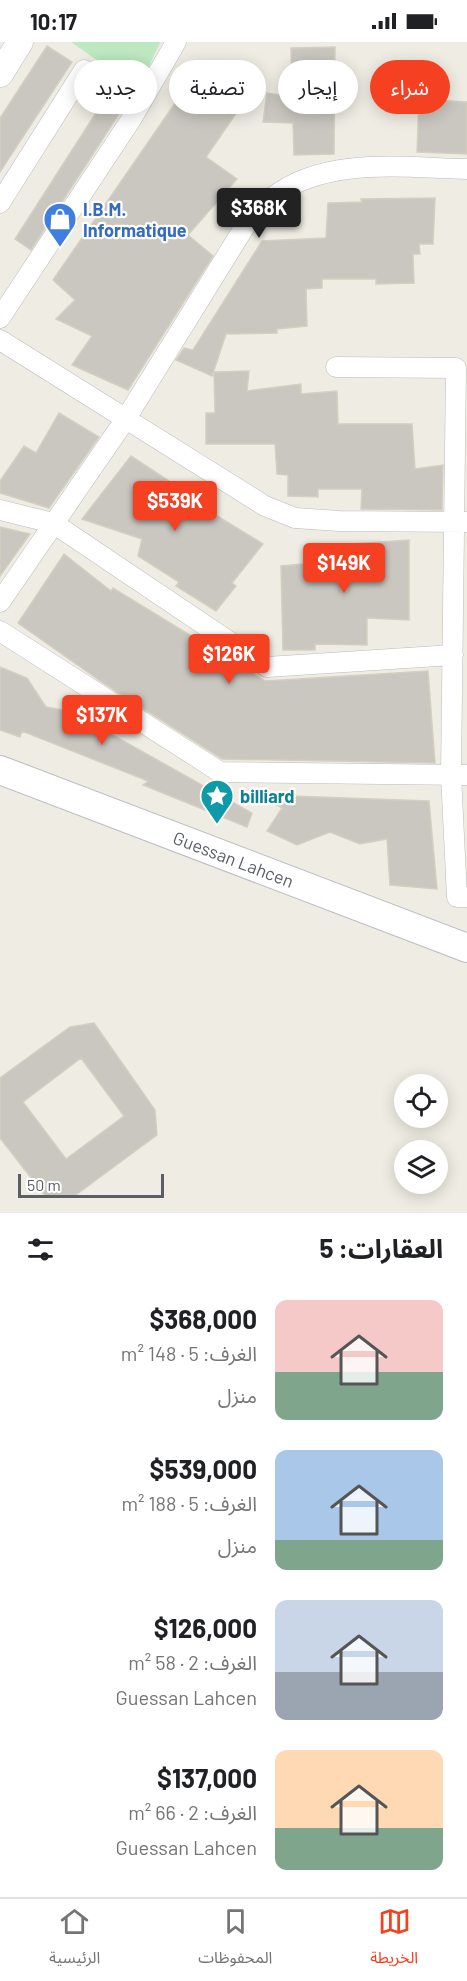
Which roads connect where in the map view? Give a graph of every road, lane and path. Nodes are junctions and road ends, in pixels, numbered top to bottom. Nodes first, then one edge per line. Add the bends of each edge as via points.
1 (20, 42) edge
2 (176, 42) edge
3 (0, 74) edge
4 (74, 86) edge
5 (467, 169) edge
6 (0, 203) edge
7 (0, 318) edge
8 (0, 340) edge
9 (336, 367) dead end
10 (125, 420) junction
11 (0, 510) edge
12 (460, 522) edge
13 (53, 524) junction
14 (0, 602) edge
15 (0, 631) edge
16 (453, 655) junction
17 (0, 770) edge
18 (459, 775) edge
19 (467, 897) edge
20 (467, 948) edge

1 - 3 street
2 - 7 street via 132,118
4 - 6 street
5 - 10 street via 339,170 302,181 273,197 247,223
8 - 10 street
9 - 12 street via 456,368
10 - 12 street via 265,506 295,518
10 - 13 street
11 - 13 street
12 - 16 street
13 - 14 street
13 - 16 street via 267,666
15 - 18 street via 220,772
16 - 18 street
17 - 20 main road, Guessan Lahcen
18 - 19 street via 457,897

